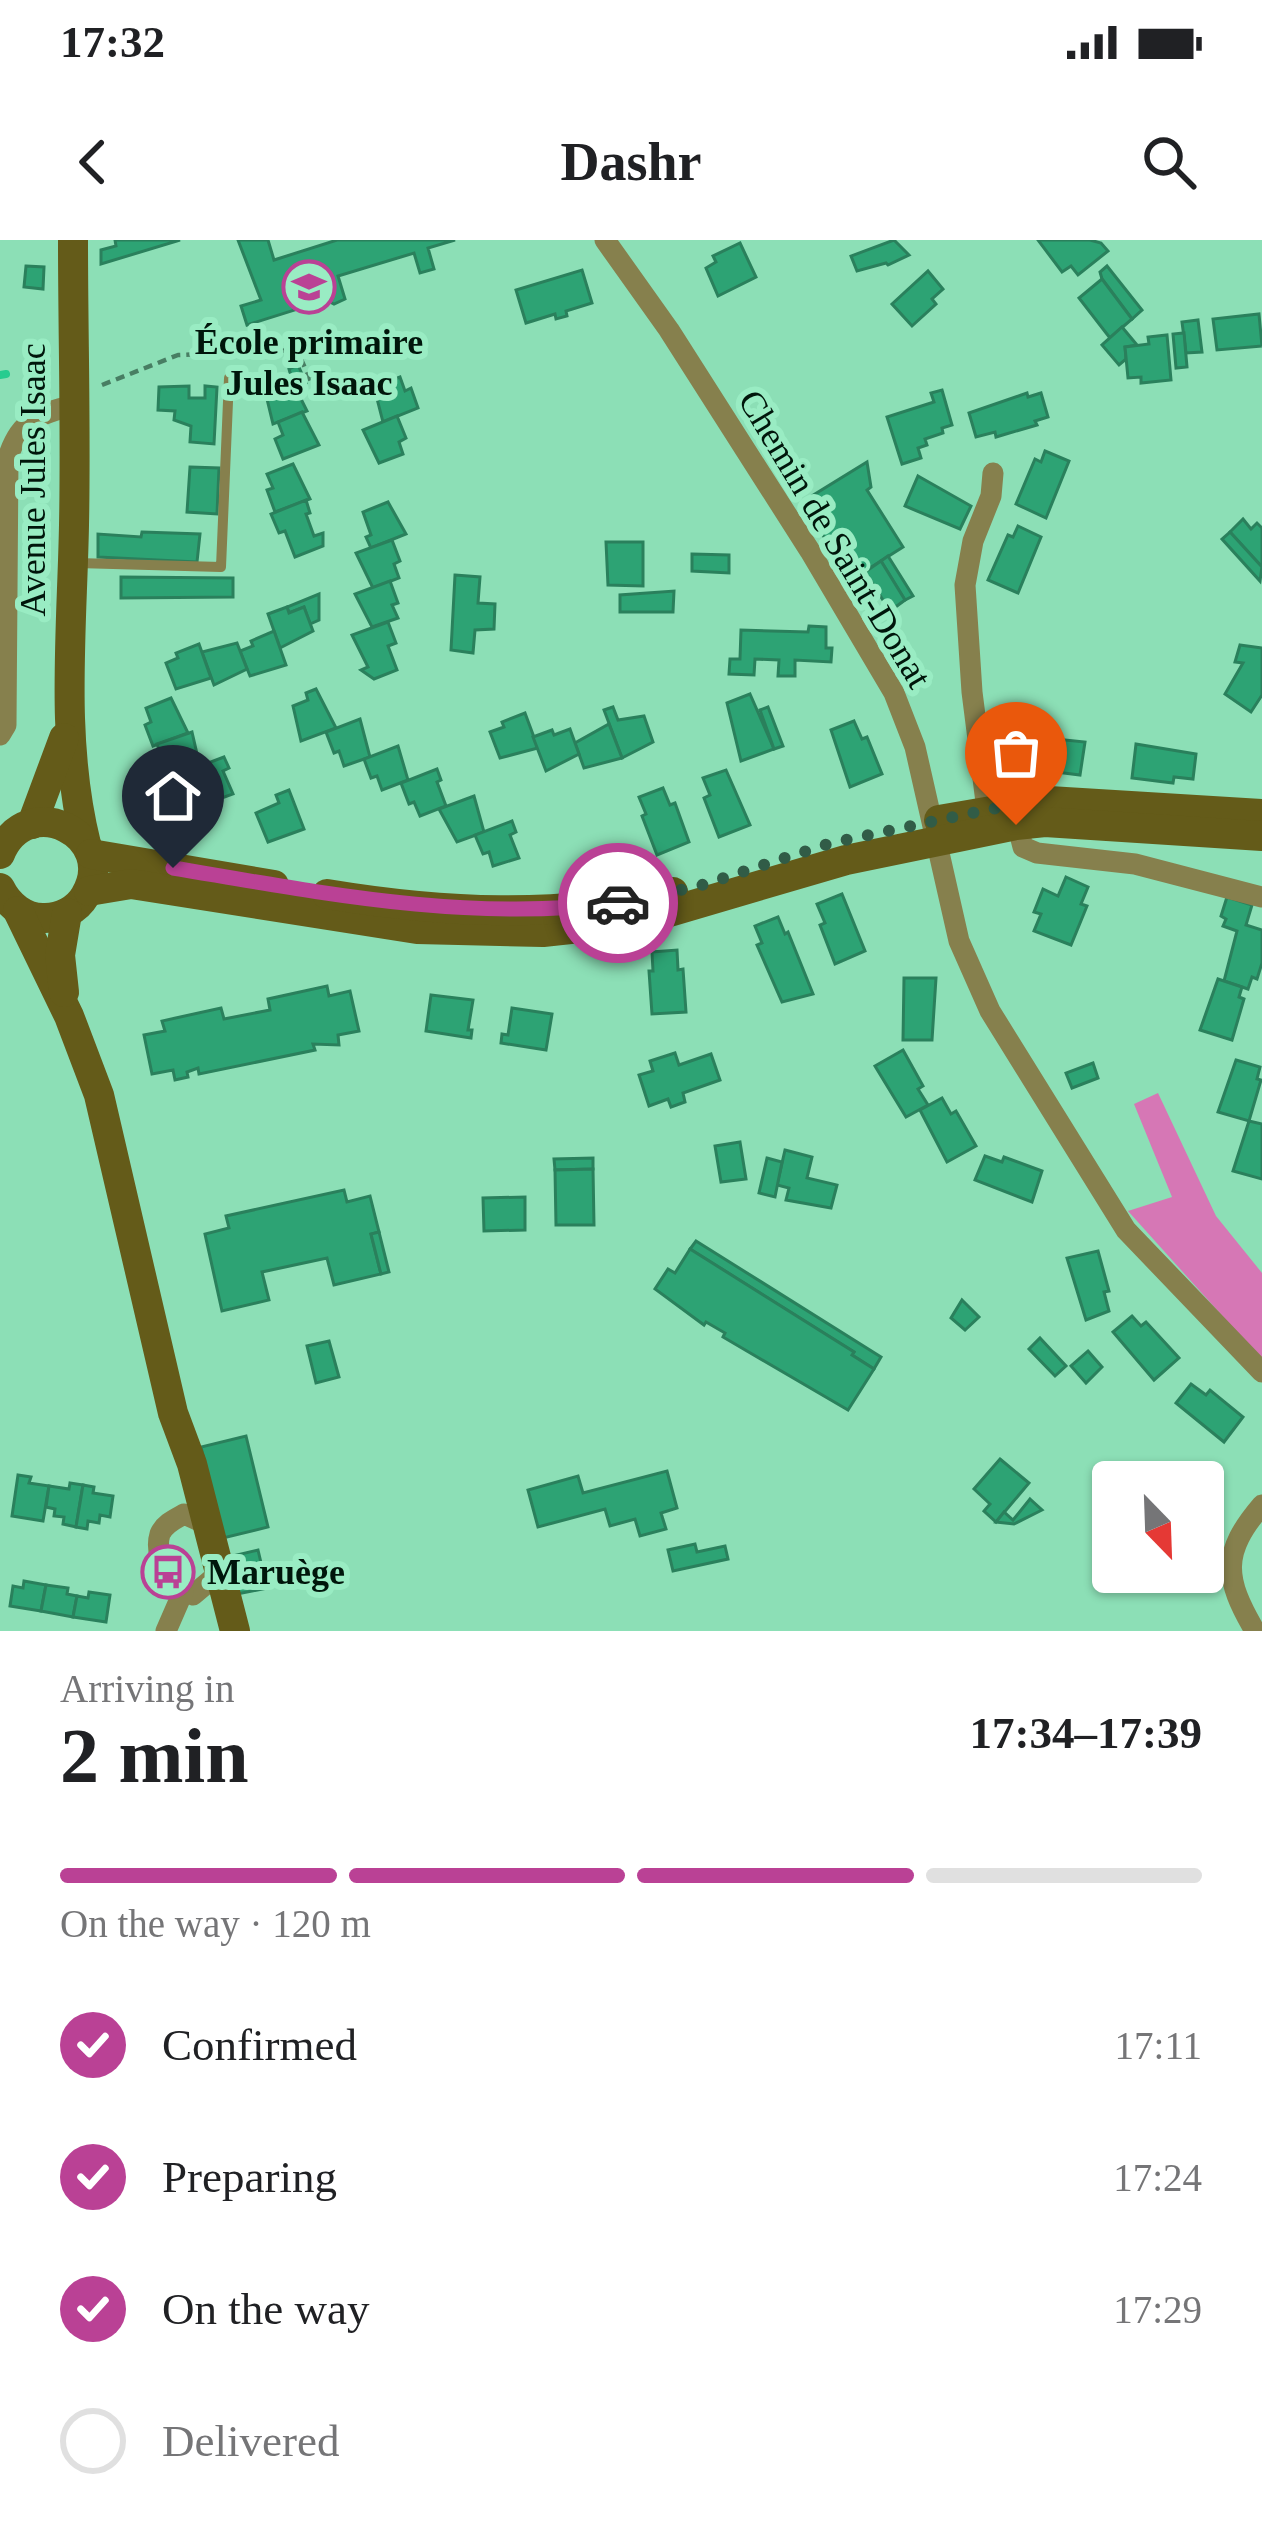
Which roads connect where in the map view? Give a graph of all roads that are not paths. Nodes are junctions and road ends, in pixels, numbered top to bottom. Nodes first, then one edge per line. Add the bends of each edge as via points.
1 (73, 240) edge
2 (605, 240) edge
3 (229, 378) dead end
4 (74, 401) junction
5 (993, 473) dead end
6 (73, 563) junction
7 (69, 720) junction
8 (0, 735) edge
9 (1005, 813) junction
10 (1262, 814) edge
11 (32, 824) junction
12 (934, 832) junction
13 (1262, 836) edge
14 (2, 846) edge
15 (88, 849) junction
16 (1262, 897) edge
17 (9, 899) edge
18 (78, 902) junction
19 (70, 1016) junction
20 (1262, 1372) edge
21 (1262, 1505) edge
22 (195, 1519) junction
23 (201, 1586) junction
24 (166, 1631) edge
25 (223, 1631) edge
26 (235, 1631) edge
27 (1255, 1631) edge

1 - 4 street, Avenue Jules Isaac
2 - 12 street, Chemin de Saint-Donat via 894,693
3 - 6 lane via 221,567
4 - 6 street, Avenue Jules Isaac
4 - 8 street via 28,420 8,458
5 - 9 street via 965,585 972,692
6 - 7 street, Avenue Jules Isaac
7 - 11 street, Avenue Jules Isaac
7 - 15 street, Avenue Jules Isaac
9 - 10 street via 1049,801
9 - 12 street
9 - 13 street
9 - 16 street via 1023,847 1037,853 1135,864
11 - 14 street
11 - 15 street via 71,830
12 - 15 street via 831,843 640,900 484,912 340,896
12 - 18 street via 635,922 543,932 417,928 130,884
12 - 20 street, Chemin de Saint-Donat via 977,988 1098,1191
15 - 18 street, Avenue Jules Isaac via 93,872
17 - 18 street via 42,919
17 - 19 street
18 - 19 street, Avenue Jules Isaac via 60,967
19 - 22 street via 99,1095
21 - 27 street via 1229,1563
22 - 23 street
22 - 23 street via 160,1532 160,1547 176,1587
23 - 24 street
23 - 25 street
23 - 26 street

